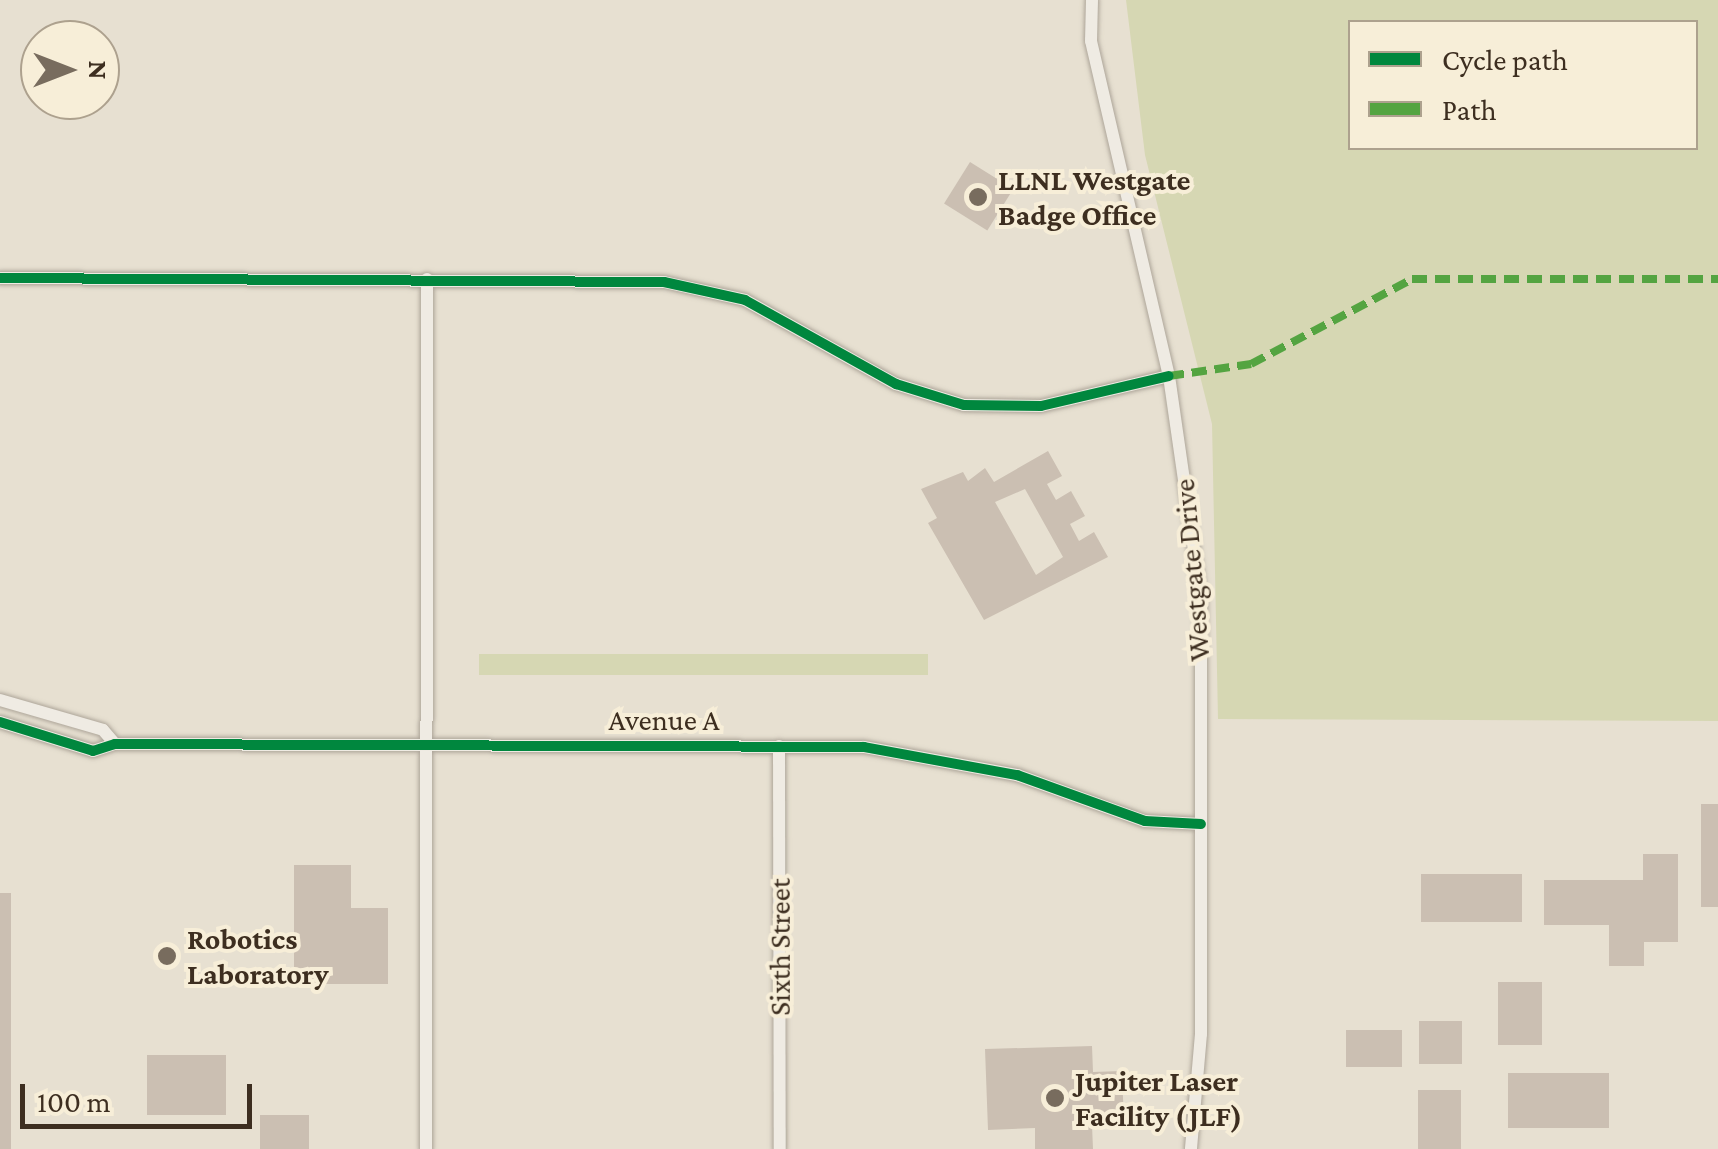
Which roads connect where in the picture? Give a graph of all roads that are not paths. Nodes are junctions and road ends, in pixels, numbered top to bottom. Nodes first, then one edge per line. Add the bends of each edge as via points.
1 (1092, 0) edge
2 (0, 278) edge
3 (427, 278) junction
4 (1169, 376) junction
5 (0, 700) edge
6 (0, 722) edge
7 (116, 744) junction
8 (426, 744) junction
9 (779, 746) junction
10 (1201, 824) junction
11 (426, 1149) edge
12 (780, 1149) edge
13 (1191, 1149) edge

1 - 4 street, Westgate Drive via 1091,40
2 - 3 street
3 - 4 street via 691,284 745,300 896,384 964,405 1041,406
3 - 8 street
4 - 10 street, Westgate Drive via 1201,600
5 - 7 street, Avenue A via 103,730
6 - 7 street via 93,751
7 - 8 street, Avenue A
8 - 9 street, Avenue A
8 - 11 street
9 - 10 street, Avenue A via 940,757 1017,775 1120,815
9 - 12 street, Sixth Street
10 - 13 street, Westgate Drive via 1201,1034

